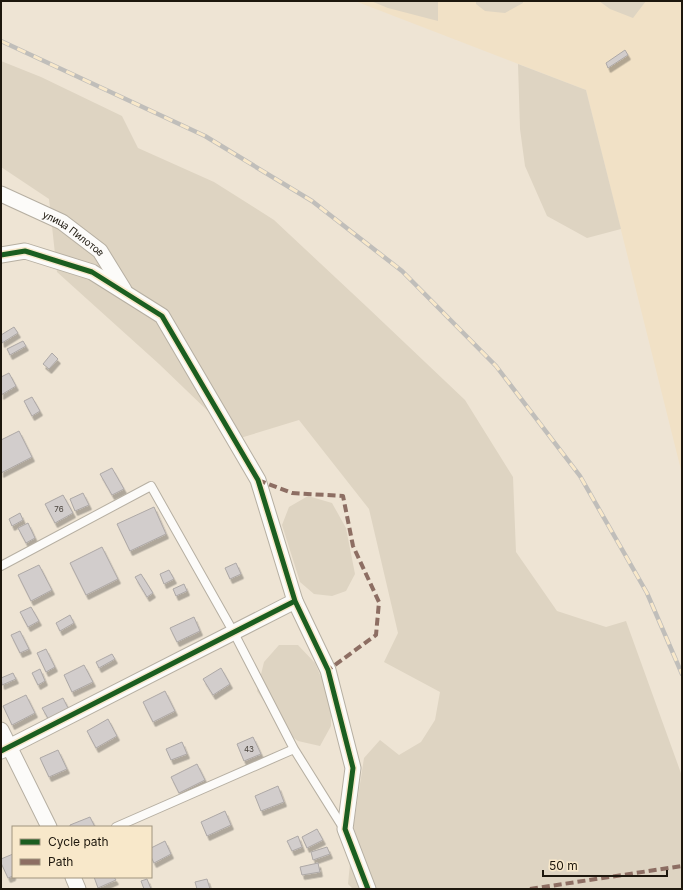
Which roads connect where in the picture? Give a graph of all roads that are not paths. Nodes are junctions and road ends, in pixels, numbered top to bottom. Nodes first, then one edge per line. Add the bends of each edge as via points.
1 (1, 194) edge
2 (1, 255) edge
3 (126, 293) junction
4 (1, 566) edge
5 (295, 601) junction
6 (234, 633) junction
7 (1, 730) edge
8 (6, 749) edge
9 (294, 749) junction
10 (49, 826) edge
11 (118, 826) edge
12 (345, 829) junction
13 (73, 878) edge
14 (78, 889) edge
15 (368, 889) edge

1 - 3 street, улица Пилотов via 62,222 100,251
2 - 3 street via 25,251 92,272
3 - 5 street via 162,316 258,480
4 - 6 lane via 151,486
5 - 6 street
5 - 12 street via 328,670 353,768
6 - 8 street
6 - 9 lane
7 - 8 street
8 - 10 street
9 - 11 lane
9 - 12 lane
12 - 15 street
13 - 14 street

